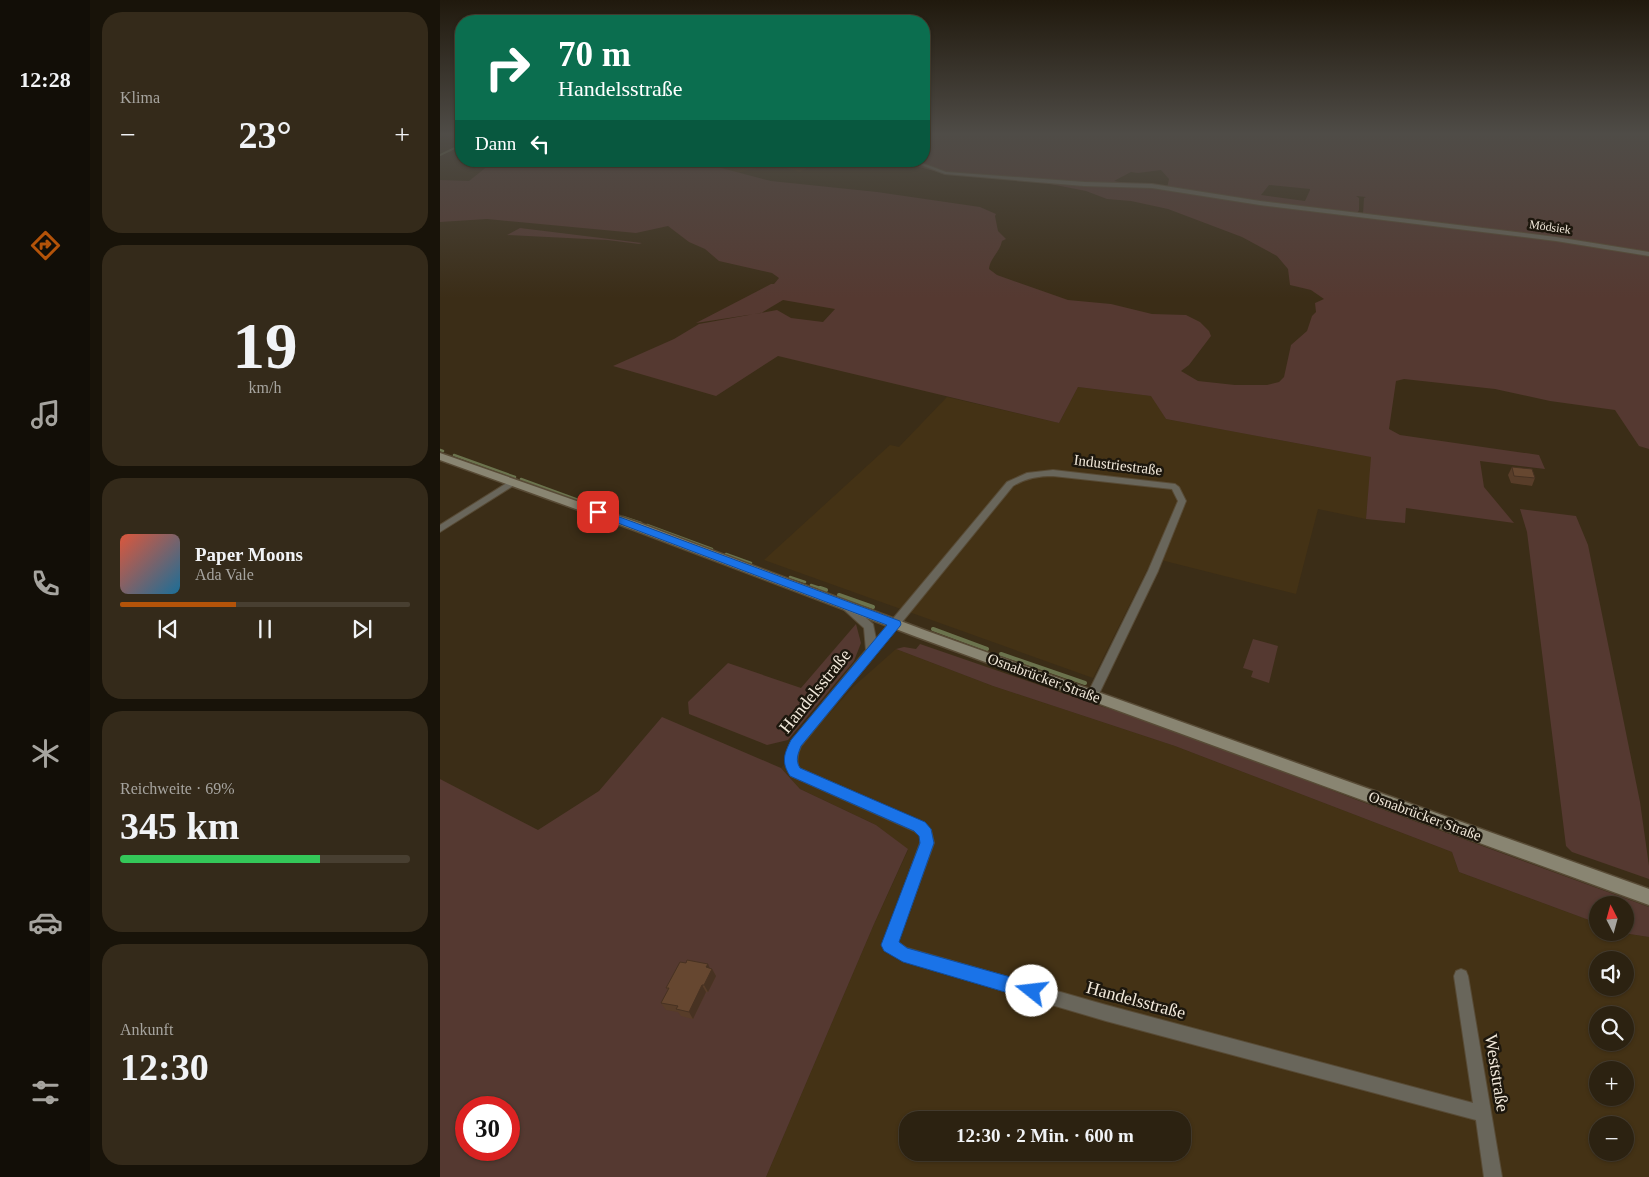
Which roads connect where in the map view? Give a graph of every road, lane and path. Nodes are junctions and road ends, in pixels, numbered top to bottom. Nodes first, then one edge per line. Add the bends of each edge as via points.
1 (1164, 188) edge
2 (1649, 254) edge
3 (440, 456) edge
4 (513, 482) junction
5 (440, 529) edge
6 (845, 605) junction
7 (895, 624) junction
8 (872, 652) junction
9 (1093, 695) junction
10 (1649, 897) edge
11 (1462, 976) dead end
12 (1484, 1114) junction
13 (1493, 1177) edge

1 - 2 street, Mödsiek
3 - 4 main road, Osnabrücker Straße
4 - 5 street
4 - 6 main road, Osnabrücker Straße
6 - 7 main road, Osnabrücker Straße
6 - 8 street, Handelsstraße via 868,627
7 - 8 street, Handelsstraße
7 - 9 main road, Osnabrücker Straße
7 - 9 street, Industriestraße via 1010,484 1022,477 1053,472 1175,487 1182,501 1153,571
8 - 12 street, Handelsstraße via 796,743 790,756 795,772 919,827 926,834 927,843 890,945 903,954 1106,1012
9 - 10 main road, Osnabrücker Straße
11 - 12 street, Weststraße
12 - 13 street, Weststraße

